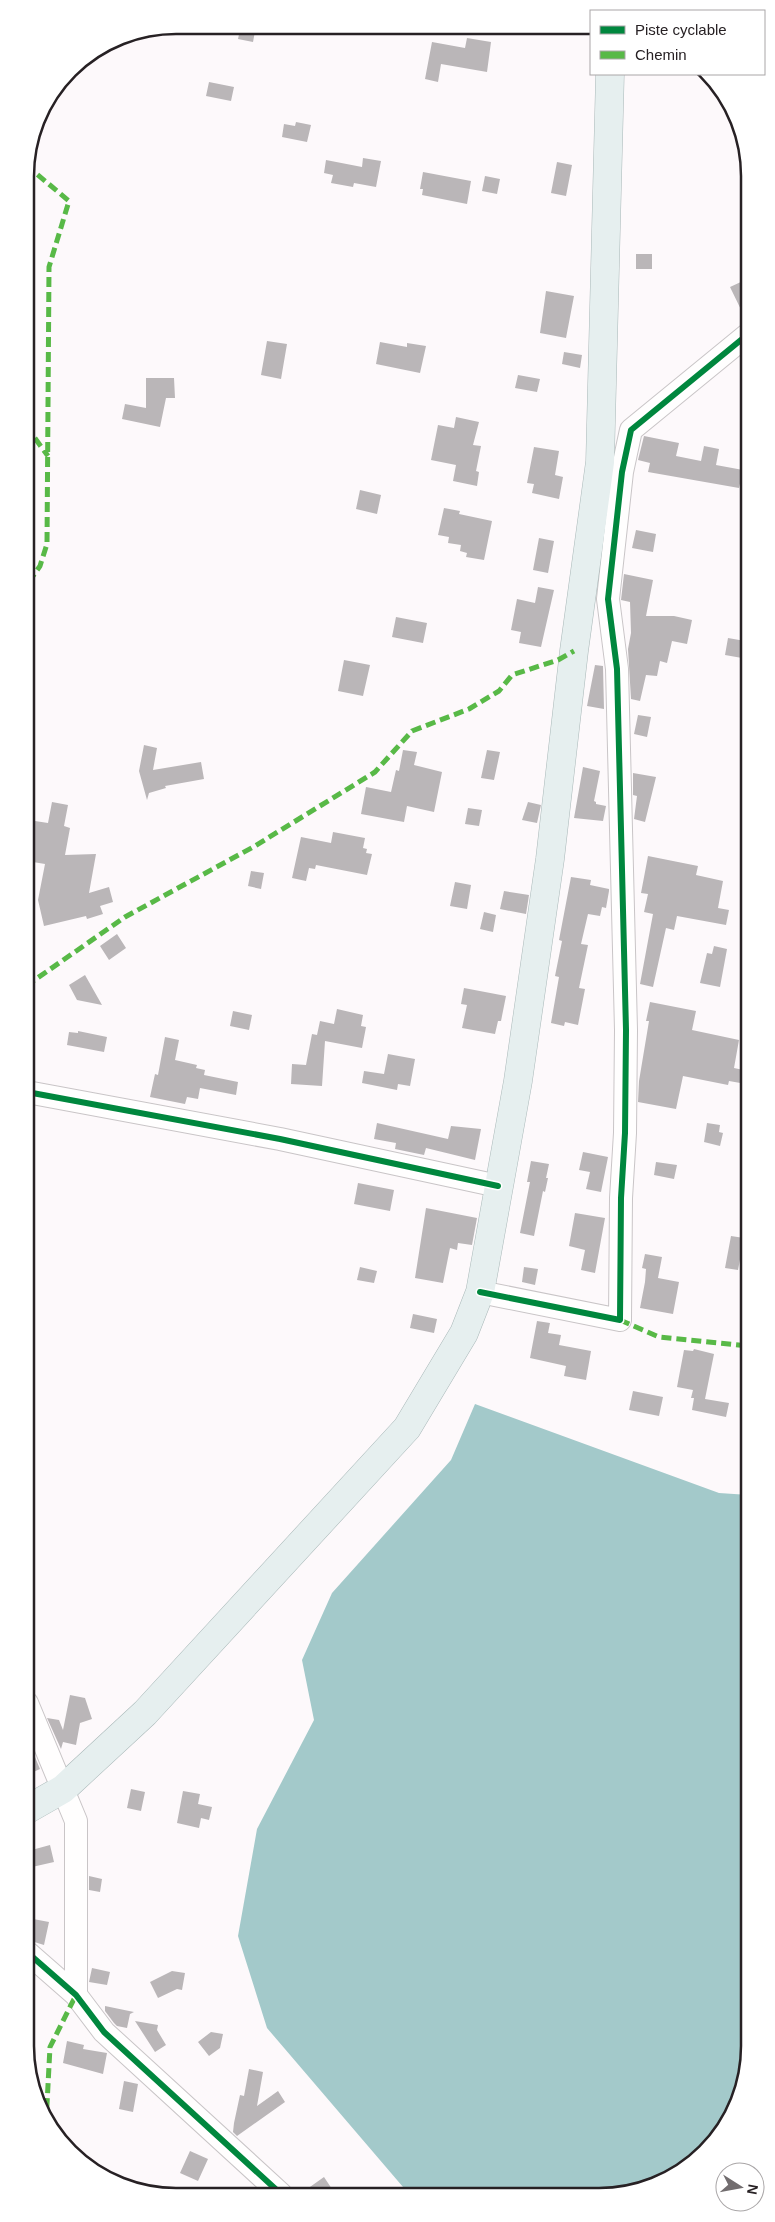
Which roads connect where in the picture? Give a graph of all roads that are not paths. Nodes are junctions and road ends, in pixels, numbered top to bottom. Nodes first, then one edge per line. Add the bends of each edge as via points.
1 (610, 75) edge
2 (741, 340) edge
3 (602, 400) junction
4 (630, 433) junction
5 (622, 472) junction
6 (585, 574) junction
7 (578, 619) junction
8 (612, 627) junction
9 (34, 1093) edge
10 (498, 1186) junction
11 (480, 1292) junction
12 (34, 1718) edge
13 (63, 1789) junction
14 (34, 1806) edge
15 (34, 1958) edge
16 (76, 1995) junction
17 (274, 2188) edge

1 - 3 main road
2 - 4 street
3 - 4 street via 620,431
3 - 6 main road via 600,462
4 - 5 street
5 - 6 street
5 - 8 street via 608,596
6 - 7 main road
7 - 8 street
7 - 10 main road via 546,888 518,1082
8 - 11 street via 616,669 626,1030 620,1320
9 - 10 street via 280,1139
10 - 11 main road
11 - 13 main road via 464,1333 407,1428 145,1713
12 - 13 street
13 - 14 main road
13 - 16 street via 76,1826
15 - 16 street
16 - 17 street via 104,2032

